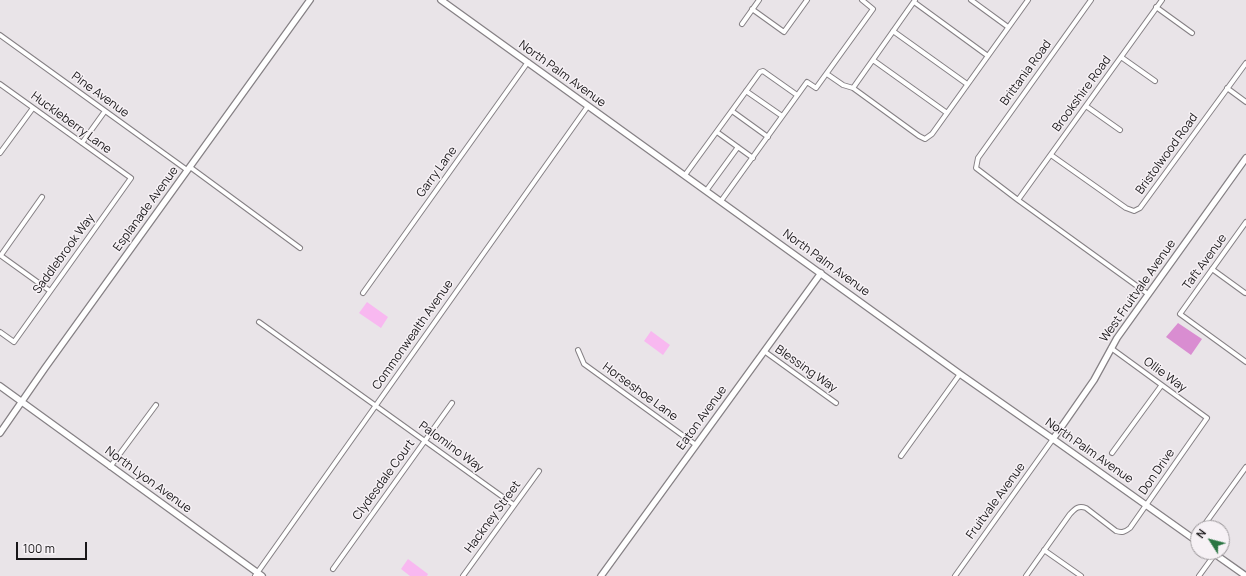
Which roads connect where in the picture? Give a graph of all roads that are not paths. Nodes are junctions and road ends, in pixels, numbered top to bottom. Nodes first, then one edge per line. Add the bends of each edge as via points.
1 (310, 0) edge
2 (441, 0) edge
3 (759, 0) edge
4 (807, 0) edge
5 (862, 0) edge
6 (970, 0) edge
7 (1028, 0) edge
8 (1091, 0) edge
9 (1162, 0) edge
10 (914, 1) edge
11 (1156, 8) junction
12 (752, 9) junction
13 (742, 24) dead end
14 (1008, 27) junction
15 (893, 31) junction
16 (1192, 33) dead end
17 (0, 35) edge
18 (988, 56) junction
19 (1121, 57) junction
20 (873, 60) junction
21 (528, 62) junction
22 (1246, 63) edge
23 (827, 74) junction
24 (1155, 81) dead end
25 (0, 84) edge
26 (967, 84) junction
27 (852, 88) junction
28 (1227, 88) junction
29 (746, 91) junction
30 (797, 95) junction
31 (1246, 102) edge
32 (588, 106) junction
33 (1086, 106) junction
34 (33, 108) junction
35 (105, 110) junction
36 (732, 111) junction
37 (946, 113) junction
38 (782, 116) junction
39 (1120, 130) dead end
40 (717, 132) junction
41 (768, 137) junction
42 (82, 143) junction
43 (738, 147) junction
44 (0, 153) edge
45 (1051, 155) junction
46 (753, 158) junction
47 (1246, 158) edge
48 (189, 168) junction
49 (685, 175) junction
50 (131, 178) joint
51 (706, 190) junction
52 (42, 198) dead end
53 (1018, 200) junction
54 (721, 201) junction
55 (1246, 222) edge
56 (300, 248) dead end
57 (0, 255) edge
58 (1212, 269) junction
59 (821, 273) junction
60 (50, 291) junction
61 (363, 293) dead end
62 (1245, 293) dead end
63 (1148, 294) junction
64 (259, 322) dead end
65 (0, 332) edge
66 (1111, 348) junction
67 (578, 350) dead end
68 (764, 351) junction
69 (1246, 362) edge
70 (960, 374) junction
71 (0, 386) edge
72 (1161, 386) junction
73 (21, 402) junction
74 (452, 403) dead end
75 (836, 403) dead end
76 (156, 405) dead end
77 (376, 405) junction
78 (1207, 418) joint
79 (0, 433) edge
80 (1054, 439) junction
81 (425, 441) junction
82 (696, 445) junction
83 (1112, 453) dead end
84 (901, 456) dead end
85 (110, 467) junction
86 (1246, 467) edge
87 (539, 471) dead end
88 (1146, 505) junction
89 (514, 506) junction
90 (1208, 520) edge
91 (1190, 533) edge
92 (1044, 550) junction
93 (1209, 560) edge
94 (1224, 560) edge
95 (333, 569) dead end
96 (258, 575) edge
97 (1246, 575) edge
98 (463, 576) edge
99 (601, 576) edge
100 (955, 576) edge
101 (1026, 576) edge
102 (1081, 576) edge
103 (1199, 576) edge

1 - 48 street, Esplanade Avenue
2 - 21 street, North Palm Avenue
3 - 12 street
4 - 12 street via 784,32
5 - 23 street via 873,8
6 - 14 street
7 - 14 street
8 - 53 street, Brittania Road via 978,158 976,168
9 - 11 street, Brookshire Road
10 - 15 street
10 - 18 street
11 - 16 street
11 - 19 street, Brookshire Road
12 - 13 street
14 - 18 street
15 - 20 street
15 - 26 street
17 - 35 street, Pine Avenue
18 - 26 street
19 - 24 street
19 - 33 street, Brookshire Road
20 - 27 street
20 - 37 street
21 - 32 street, North Palm Avenue
21 - 61 street, Garry Lane
22 - 28 street, Bristolwood Road
23 - 27 street
23 - 30 street via 816,88 807,82
25 - 34 street, Huckleberry Lane
26 - 37 street
27 - 37 street via 925,138 932,134
28 - 31 street
28 - 45 street, Bristolwood Road via 1140,208 1134,211
29 - 30 street via 763,71
29 - 36 street
29 - 38 street
30 - 38 street
32 - 49 street, North Palm Avenue
32 - 77 street, Commonwealth Avenue
33 - 39 street
33 - 45 street, Brookshire Road
34 - 42 street, Huckleberry Lane
34 - 44 street
35 - 42 street
35 - 48 street, Pine Avenue
36 - 40 street
36 - 41 street
38 - 41 street
40 - 43 street
40 - 49 street
41 - 46 street
42 - 50 street, Huckleberry Lane
43 - 46 street
43 - 51 street
45 - 53 street, Brookshire Road
46 - 54 street
47 - 63 street, West Fruitvale Avenue
48 - 56 street, Pine Avenue
48 - 73 street, Esplanade Avenue
49 - 51 street, North Palm Avenue
50 - 60 street, Saddlebrook Way
51 - 54 street, North Palm Avenue
52 - 57 street
53 - 63 street
54 - 59 street, North Palm Avenue
55 - 58 street, Taft Avenue
57 - 60 street
58 - 62 street
58 - 69 street, Taft Avenue via 1180,314
59 - 68 street, Eaton Avenue
59 - 70 street, North Palm Avenue
60 - 65 street, Saddlebrook Way via 14,342
63 - 66 street, West Fruitvale Avenue
64 - 77 street, Palomino Way
66 - 72 street, Ollie Way
66 - 80 street, West Fruitvale Avenue via 1094,380
67 - 82 street, Horseshoe Lane via 584,364
68 - 75 street, Blessing Way
68 - 82 street, Eaton Avenue
70 - 80 street, North Palm Avenue
70 - 84 street
71 - 73 street, North Lyon Avenue
72 - 78 street, Ollie Way
72 - 83 street
73 - 79 street, Esplanade Avenue
73 - 85 street, North Lyon Avenue
74 - 81 street, Clydesdale Court
76 - 85 street
77 - 81 street, Palomino Way
77 - 96 street, Commonwealth Avenue
78 - 88 street, Don Drive
80 - 88 street, North Palm Avenue
80 - 100 street, Fruitvale Avenue
81 - 89 street, Palomino Way
81 - 95 street, Clydesdale Court
82 - 99 street, Eaton Avenue
85 - 96 street, North Lyon Avenue
86 - 90 street
87 - 89 street, Hackney Street
88 - 91 street, North Palm Avenue
88 - 92 street, Don Drive via 1130,528 1121,533 1086,508 1076,508
89 - 98 street, Hackney Street
92 - 101 street
92 - 102 street
93 - 103 street
94 - 97 street

